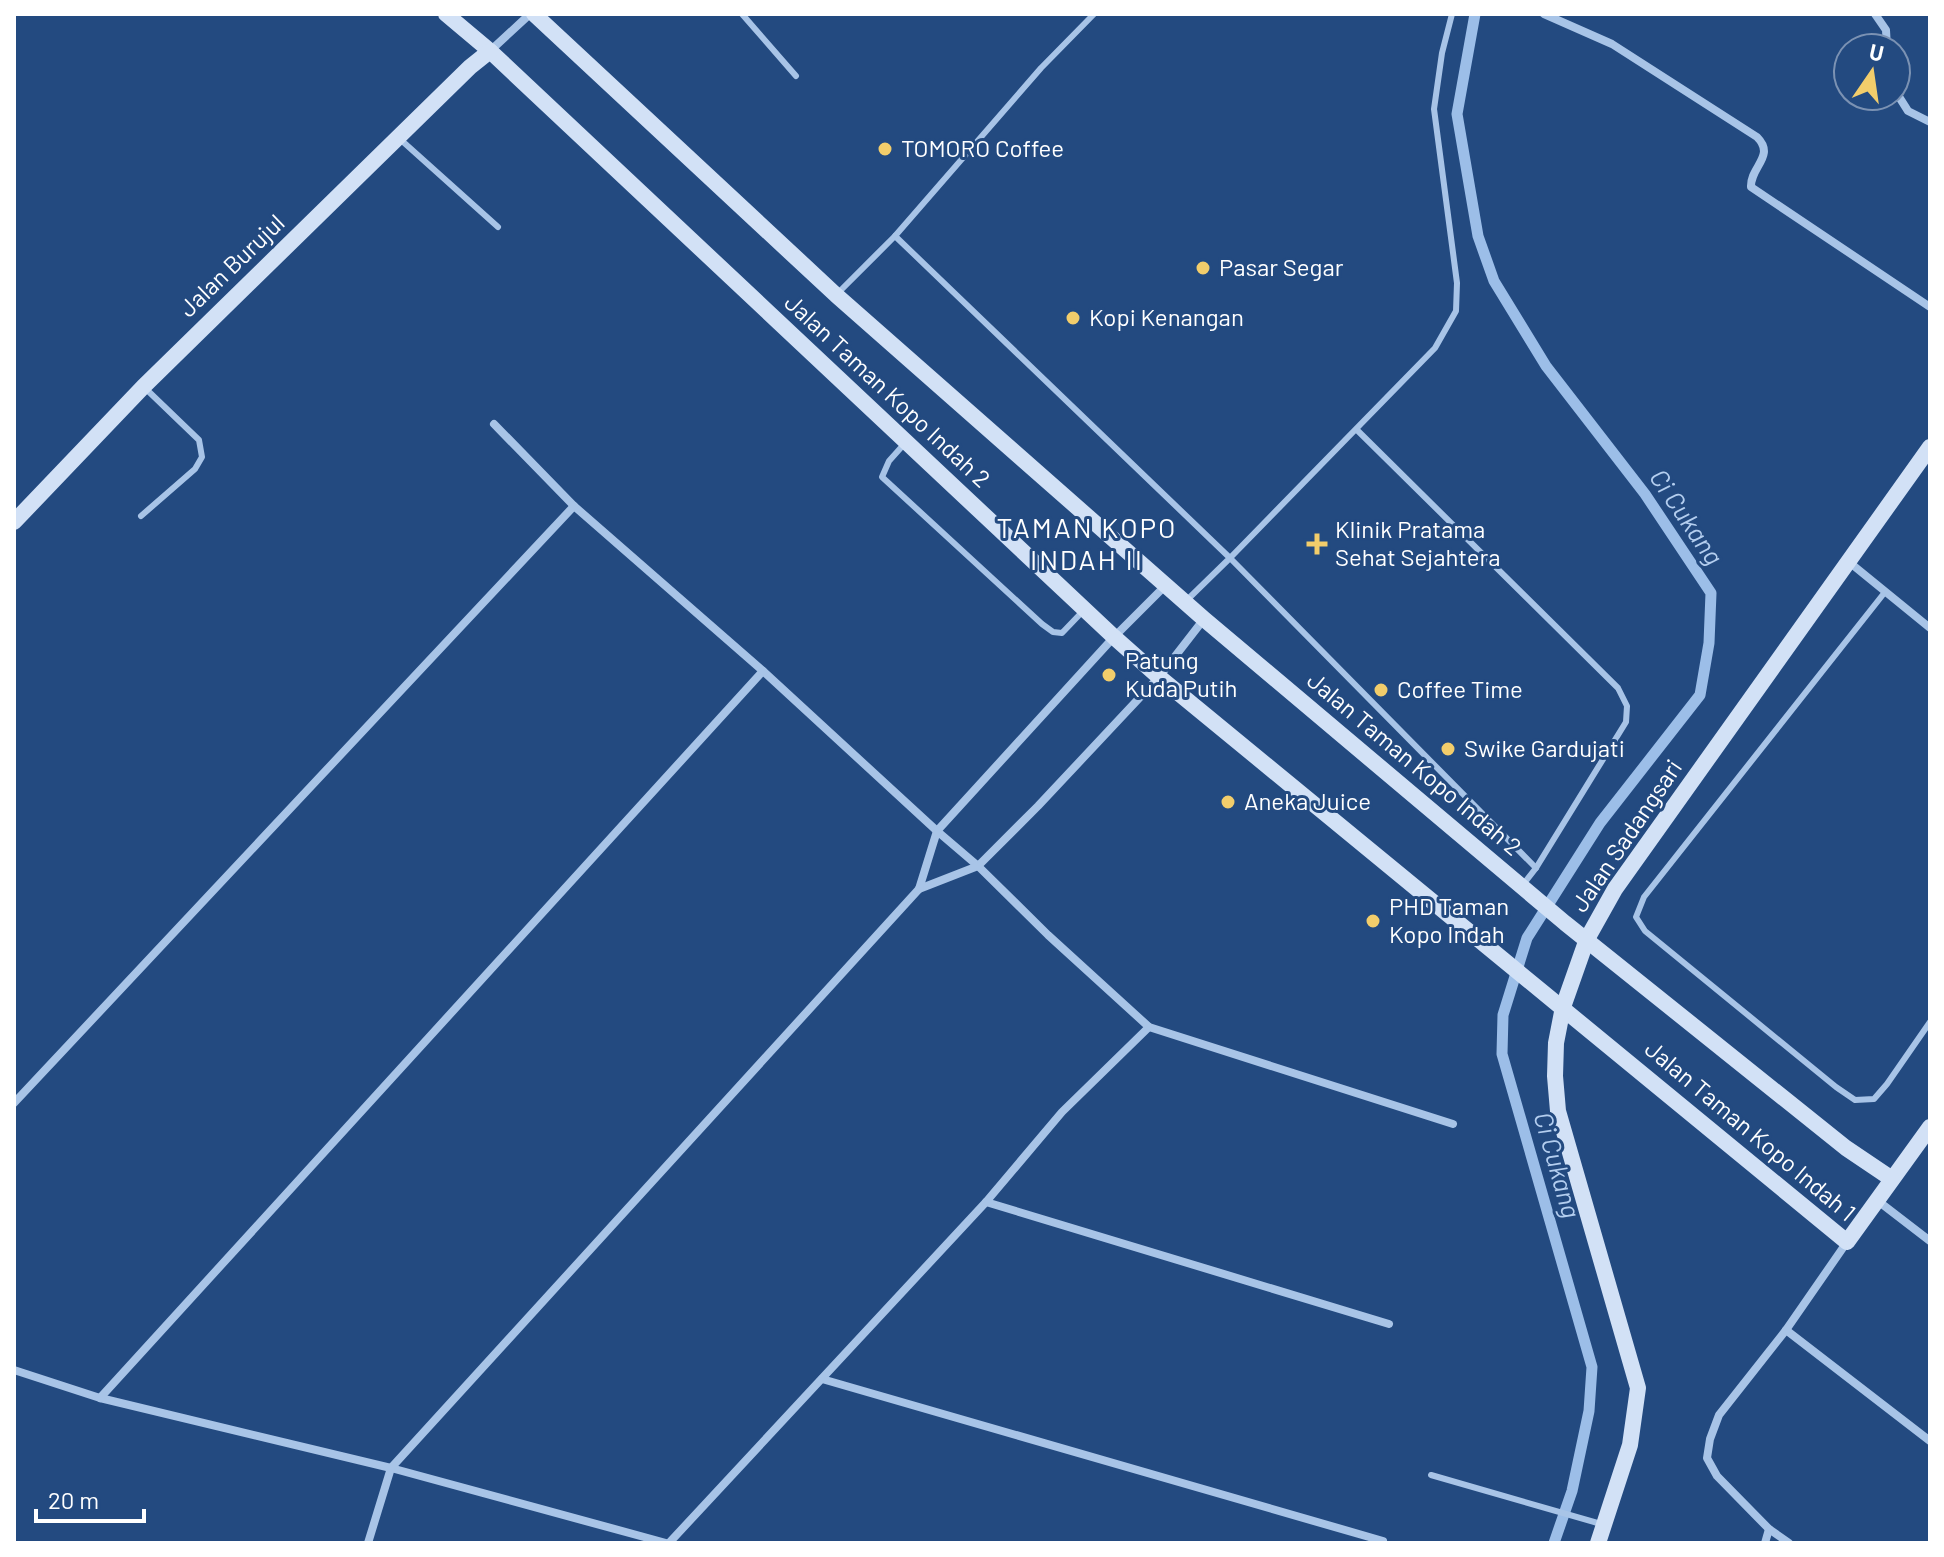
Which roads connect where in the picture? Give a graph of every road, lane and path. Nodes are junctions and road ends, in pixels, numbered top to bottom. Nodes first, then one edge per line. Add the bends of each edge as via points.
1 (446, 14) edge
2 (532, 14) edge
3 (742, 14) edge
4 (1094, 14) edge
5 (1452, 14) edge
6 (1544, 14) edge
7 (1875, 14) edge
8 (1886, 32) edge
9 (490, 51) junction
10 (796, 76) dead end
11 (1910, 112) edge
12 (1930, 122) edge
13 (398, 137) junction
14 (498, 227) dead end
15 (895, 236) junction
16 (836, 295) junction
17 (1930, 307) edge
18 (143, 387) junction
19 (494, 424) dead end
20 (1357, 430) junction
21 (906, 442) junction
22 (1930, 447) edge
23 (574, 506) junction
24 (141, 516) dead end
25 (14, 522) edge
26 (1230, 558) junction
27 (1849, 562) junction
28 (1166, 585) junction
29 (1885, 592) junction
30 (1185, 601) junction
31 (1084, 610) junction
32 (1204, 619) junction
33 (1930, 628) edge
34 (1114, 637) junction
35 (763, 671) junction
36 (1159, 677) junction
37 (937, 831) junction
38 (978, 866) junction
39 (1536, 868) junction
40 (1522, 886) junction
41 (919, 889) junction
42 (1587, 939) junction
43 (1563, 1007) junction
44 (1930, 1022) edge
45 (1149, 1027) junction
46 (14, 1103) edge
47 (1453, 1124) dead end
48 (1930, 1127) edge
49 (1892, 1179) junction
50 (1878, 1201) junction
51 (986, 1202) junction
52 (1930, 1241) edge
53 (1847, 1242) junction
54 (1389, 1324) dead end
55 (1786, 1330) junction
56 (14, 1370) edge
57 (822, 1379) junction
58 (100, 1398) junction
59 (1930, 1441) edge
60 (391, 1468) junction
61 (1431, 1475) dead end
62 (1604, 1525) junction
63 (1769, 1529) junction
64 (1383, 1541) edge
65 (368, 1543) edge
66 (667, 1543) edge
67 (1598, 1543) edge
68 (1765, 1543) edge
69 (1789, 1543) edge

1 - 9 main road, Jalan Taman Kopo Indah 2
2 - 9 street
2 - 16 main road, Jalan Taman Kopo Indah 2
3 - 10 lane
4 - 15 lane
5 - 20 lane via 1434,109 1457,283 1456,311 1435,348
6 - 17 street via 1612,44 1757,137 1765,153 1751,187
7 - 8 street
9 - 13 main road, Jalan Burujul
9 - 21 main road, Jalan Taman Kopo Indah 2
11 - 12 street
13 - 14 lane
13 - 18 main road, Jalan Burujul
15 - 16 lane
15 - 26 lane
16 - 28 main road, Jalan Taman Kopo Indah 2
18 - 24 lane via 199,440 202,457
18 - 25 main road, Jalan Burujul
19 - 23 street
20 - 26 lane
20 - 39 lane via 1618,688 1627,706 1626,722
21 - 31 main road, Jalan Taman Kopo Indah 2
21 - 31 lane via 882,477 1053,632 1062,633
22 - 27 main road, Jalan Sadangsari
23 - 35 street
23 - 46 street
26 - 30 lane
26 - 39 lane
27 - 29 street
27 - 42 main road, Jalan Sadangsari via 1615,889
28 - 30 main road, Jalan Taman Kopo Indah 2
28 - 34 street
29 - 33 street
29 - 44 lane via 1644,897 1636,917 1645,931 1855,1100 1874,1099
30 - 32 main road, Jalan Taman Kopo Indah 2
31 - 34 main road, Jalan Taman Kopo Indah 2
32 - 36 street
32 - 40 main road, Jalan Taman Kopo Indah 2
34 - 36 main road, Jalan Taman Kopo Indah 2
34 - 37 street
35 - 37 street
35 - 58 street
36 - 38 street
36 - 43 main road, Jalan Taman Kopo Indah 2
37 - 38 street
37 - 41 street
38 - 41 street
38 - 45 street
39 - 40 lane
40 - 42 main road, Jalan Taman Kopo Indah 2
41 - 60 street
42 - 43 main road, Jalan Sadangsari
42 - 49 main road, Jalan Taman Kopo Indah 1 via 1846,1148
43 - 53 main road, Jalan Taman Kopo Indah 1
43 - 62 main road, Jalan Sadangsari via 1556,1043 1558,1111 1638,1388 1630,1445
45 - 47 street
45 - 51 street via 1062,1112
48 - 49 main road, Jalan Taman Kopo Indah 1
49 - 50 main road, Jalan Taman Kopo Indah 1
50 - 52 street
50 - 53 main road, Jalan Taman Kopo Indah 1
51 - 54 street
51 - 57 street
53 - 55 street
55 - 59 street
55 - 63 street via 1719,1415 1707,1458 1717,1476
56 - 58 street
57 - 64 street
57 - 66 street
58 - 60 street
60 - 65 street
60 - 66 street
61 - 62 lane
62 - 67 main road, Jalan Sadangsari
63 - 68 street
63 - 69 street

